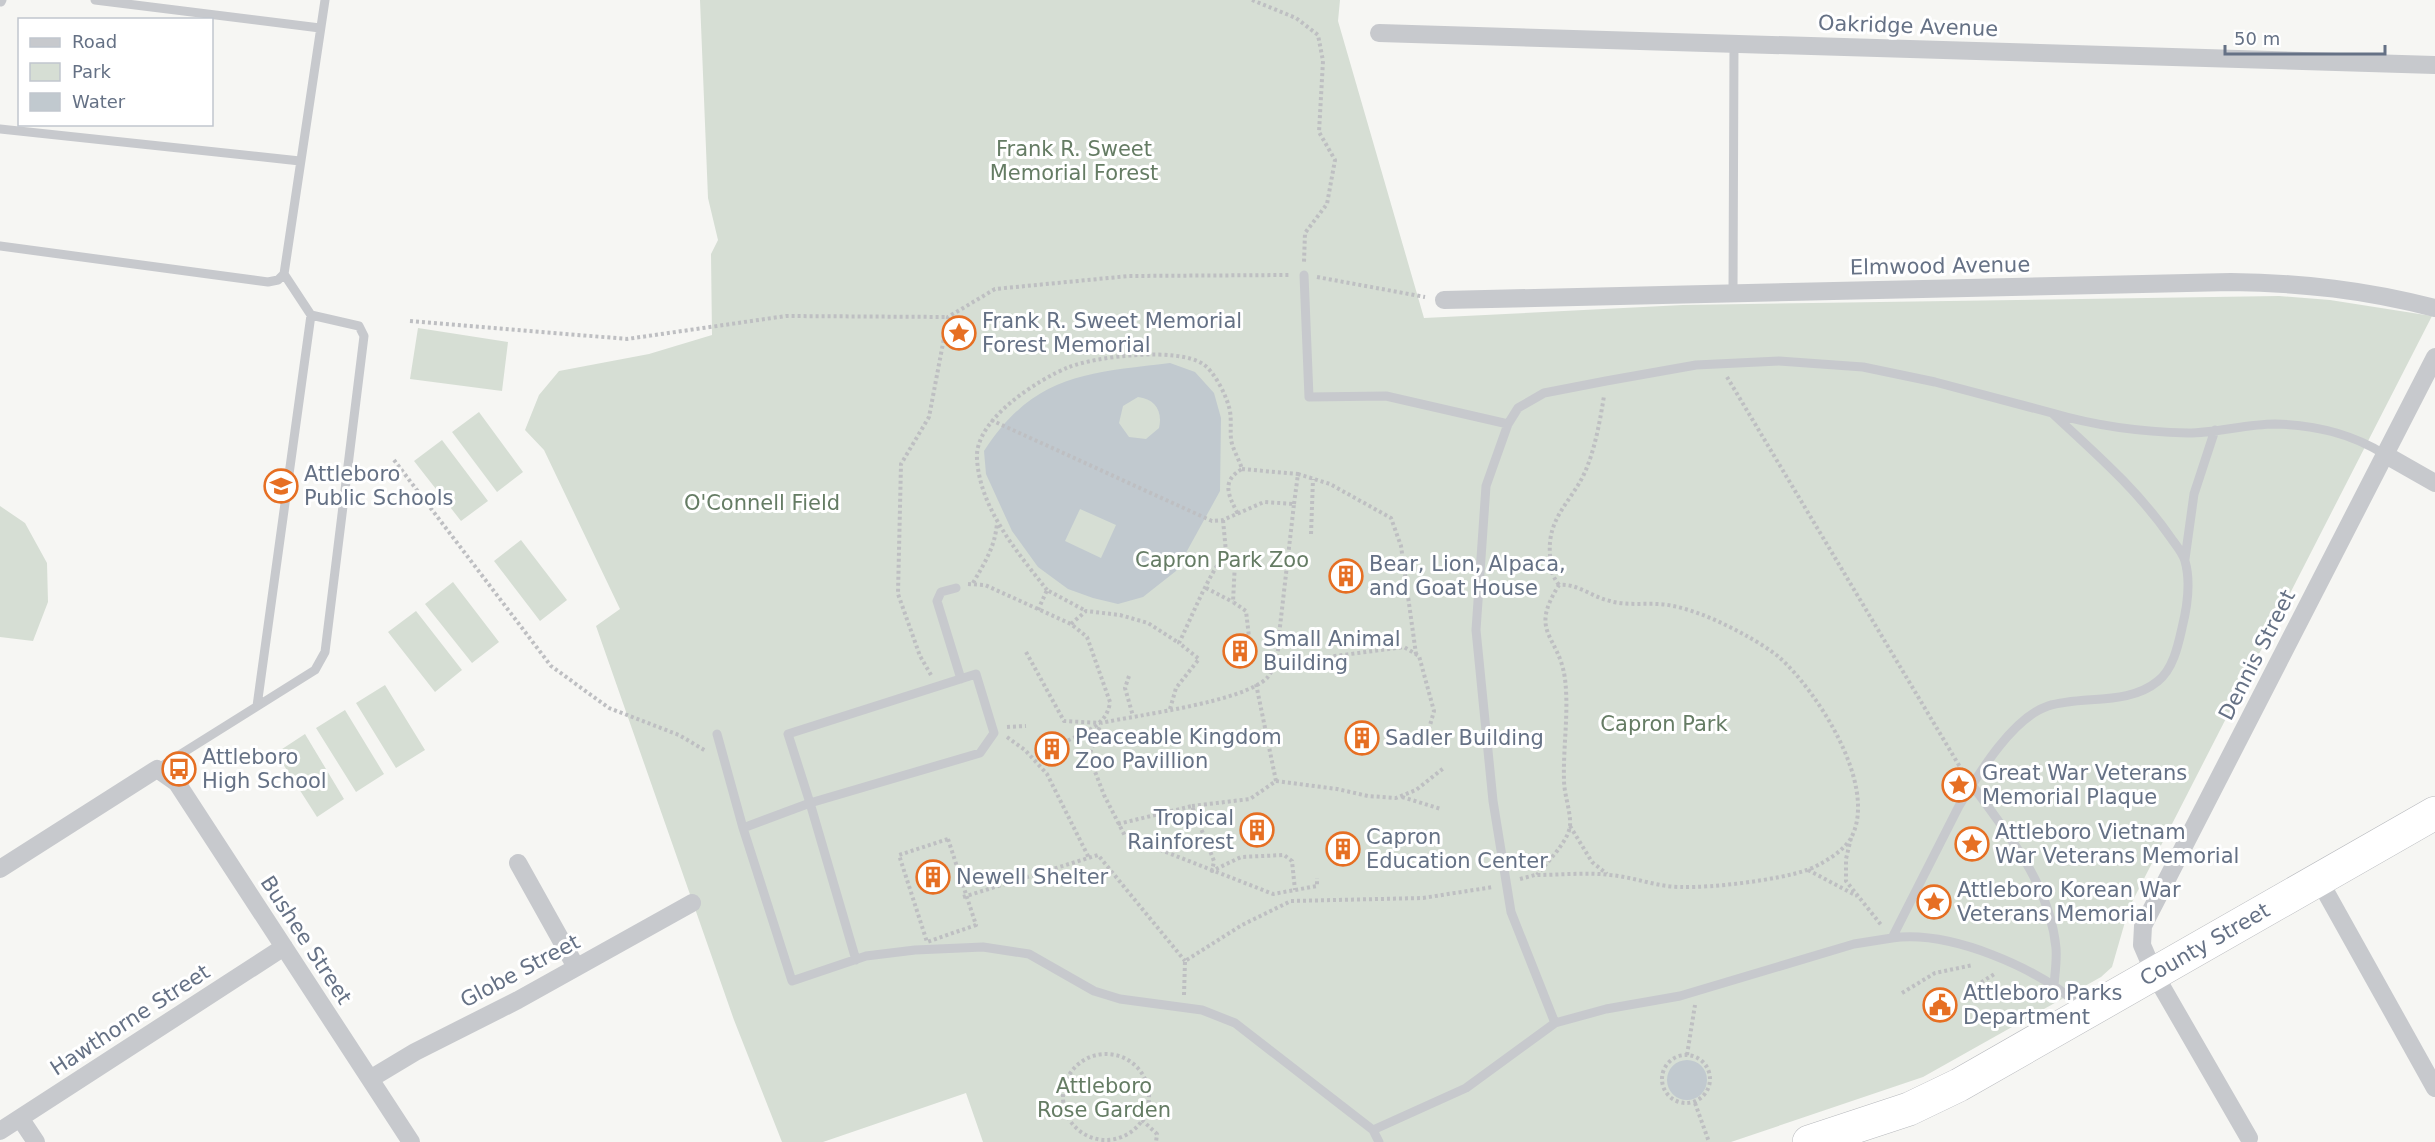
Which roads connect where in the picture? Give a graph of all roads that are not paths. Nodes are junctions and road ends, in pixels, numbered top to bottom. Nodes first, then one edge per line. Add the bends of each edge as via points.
1 (95, 0) edge
2 (325, 0) edge
3 (320, 28) junction
4 (1379, 33) dead end
5 (1734, 43) junction
6 (2435, 65) edge
7 (0, 129) edge
8 (300, 162) junction
9 (0, 246) edge
10 (284, 274) junction
11 (1304, 275) road end
12 (1733, 293) junction
13 (1444, 300) road end
14 (2435, 308) edge
15 (311, 315) junction
16 (2435, 357) edge
17 (2052, 413) junction
18 (1508, 424) junction
19 (2215, 430) junction
20 (2384, 454) junction
21 (2435, 483) edge
22 (2185, 560) junction
23 (956, 588) road end
24 (961, 679) junction
25 (257, 706) junction
26 (717, 735) dead end
27 (157, 769) junction
28 (1972, 785) junction
29 (810, 803) junction
30 (2435, 813) edge
31 (743, 828) junction
32 (518, 863) dead end
33 (0, 869) edge
34 (2319, 880) junction
35 (692, 903) dead end
36 (1892, 938) junction
37 (284, 947) junction
38 (856, 960) junction
39 (576, 968) junction
40 (2155, 975) junction
41 (2054, 985) junction
42 (2087, 1013) junction
43 (1555, 1023) junction
44 (370, 1079) junction
45 (2435, 1088) edge
46 (20, 1118) junction
47 (1373, 1130) junction
48 (0, 1131) edge
49 (2249, 1138) dead end
50 (36, 1142) edge
51 (411, 1142) edge
52 (1379, 1142) edge
53 (1809, 1142) edge

1 - 3 lane
2 - 3 lane
3 - 8 lane
4 - 5 street, Oakridge Avenue
5 - 6 street, Oakridge Avenue
5 - 12 lane
7 - 8 lane
8 - 10 lane
9 - 10 lane via 268,282
10 - 15 lane
11 - 18 lane via 1310,397 1386,396
12 - 13 street, Elmwood Avenue
12 - 14 street, Elmwood Avenue via 2274,283 2331,286
15 - 25 lane
15 - 25 lane via 359,326 364,336 325,652 315,670
16 - 20 street, Dennis Street
17 - 18 lane via 1863,367 1779,361 1696,365 1544,393 1518,408
17 - 19 lane via 2094,425 2128,429 2190,433
17 - 22 lane via 2154,514
18 - 43 lane via 1486,486 1476,630 1493,801 1511,912
19 - 20 lane via 2274,424 2332,429
19 - 22 lane via 2194,494
20 - 21 street
20 - 40 street, Dennis Street via 2143,926 2142,945
22 - 28 lane via 2184,622 2175,657 2159,681 2106,699 2049,705 2028,716
23 - 24 lane via 941,592 937,601
24 - 29 lane via 788,734
24 - 29 lane via 976,674 994,732 980,753
25 - 27 lane
26 - 31 lane
27 - 33 street
27 - 37 street, Bushee Street via 177,783
28 - 36 lane
28 - 41 lane via 2018,848 2048,908 2056,949
29 - 31 lane
29 - 38 lane
30 - 34 highway, County Street
31 - 38 lane via 792,981
32 - 39 street
34 - 40 highway, County Street
34 - 45 street
35 - 39 street, Globe Street
36 - 41 lane via 1938,940 2012,963
36 - 43 lane via 1854,944 1697,992
37 - 44 street, Bushee Street
37 - 46 street, Hawthorne Street
38 - 47 lane via 915,950 1001,948 1029,954 1094,991 1120,999 1202,1010 1235,1023
39 - 44 street, Globe Street
40 - 42 highway, County Street
40 - 49 street, Dennis Street
41 - 42 lane
42 - 53 highway, County Street via 1909,1109
43 - 47 lane via 1466,1088
44 - 51 street, Bushee Street
46 - 48 street, Hawthorne Street
46 - 50 street
47 - 52 lane

